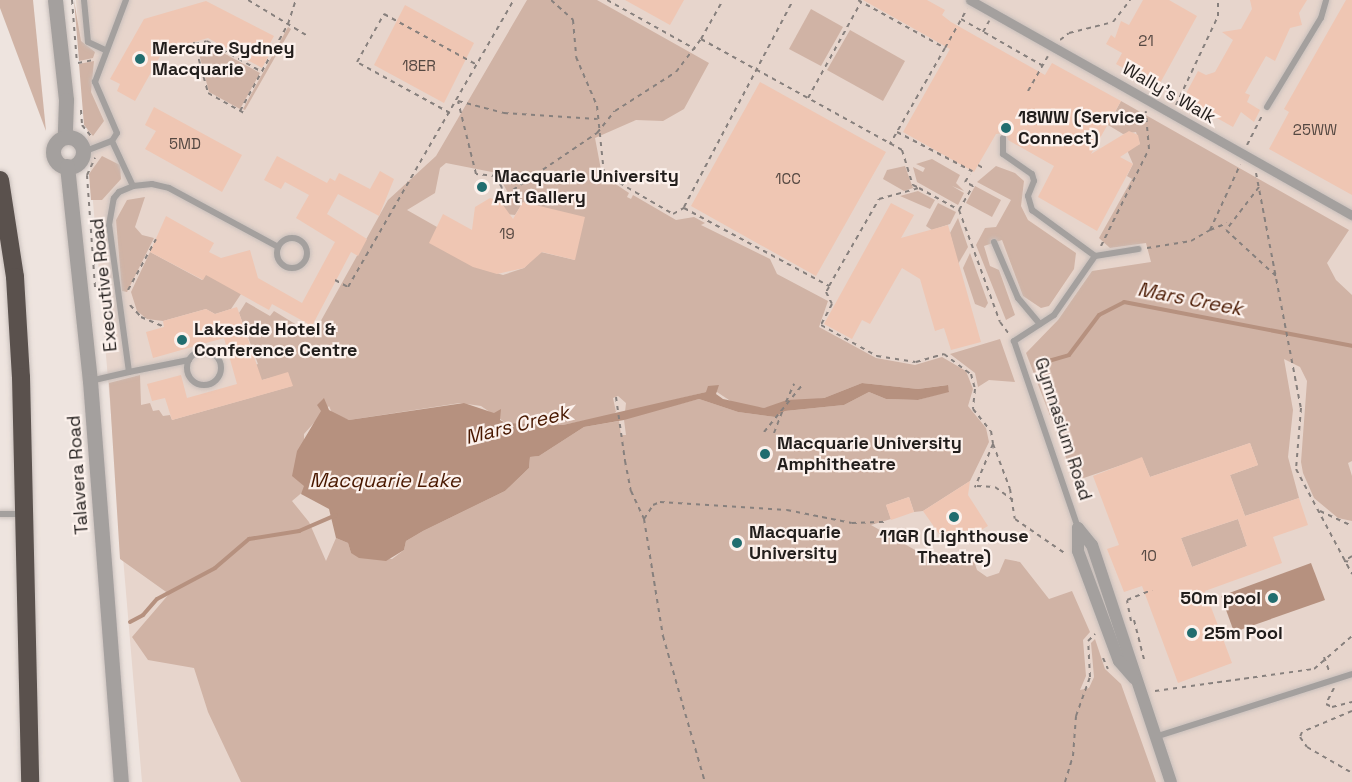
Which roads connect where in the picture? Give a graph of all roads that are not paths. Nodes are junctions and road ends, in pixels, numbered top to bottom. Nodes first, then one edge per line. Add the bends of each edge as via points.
1 (55, 0) edge
2 (84, 0) edge
3 (126, 0) edge
4 (970, 0) edge
5 (1326, 0) edge
6 (105, 50) junction
7 (1267, 107) dead end
8 (65, 137) junction
9 (1003, 138) dead end
10 (112, 141) junction
11 (83, 152) junction
12 (68, 166) junction
13 (0, 180) edge
14 (133, 186) junction
15 (1352, 214) edge
16 (994, 242) dead end
17 (278, 247) junction
18 (1138, 249) road end
19 (1095, 256) junction
20 (1040, 324) junction
21 (189, 360) junction
22 (129, 372) junction
23 (90, 381) junction
24 (0, 514) edge
25 (25, 514) junction
26 (1078, 528) joint
27 (1352, 674) edge
28 (1155, 737) junction
29 (30, 782) edge
30 (121, 782) edge
31 (1172, 782) edge

1 - 8 street via 66,99
2 - 6 lane via 88,42
3 - 6 lane
4 - 15 street, Wally's Walk
5 - 7 lane via 1317,24
6 - 10 lane via 95,82 115,123 117,133
8 - 11 street via 77,140
8 - 12 street via 57,142 54,155
9 - 19 lane via 1001,150 1006,157 1021,163 1032,174 1029,203 1036,215 1080,241
10 - 11 lane
10 - 14 lane
11 - 12 street via 76,164
12 - 23 street, Talavera Road
13 - 25 highway via 15,278
14 - 17 lane via 152,184 169,188
14 - 22 lane, Executive Road via 114,198 109,225
16 - 20 lane via 1018,298
17 - 17 lane via 285,240 299,240 306,248 306,258 295,268 284,267 277,258
18 - 19 lane
19 - 20 lane via 1054,315
20 - 26 lane, Gymnasium Road via 1014,341
21 - 21 lane, Executive Road via 197,352 209,351 220,364 219,375 212,382 197,382 189,375
21 - 22 lane, Executive Road
22 - 23 lane, Executive Road
23 - 30 street, Talavera Road
24 - 25 lane
25 - 29 highway
26 - 28 street, Gymnasium Road via 1095,555 1132,657 1134,678
27 - 28 lane
28 - 31 street, Gymnasium Road

